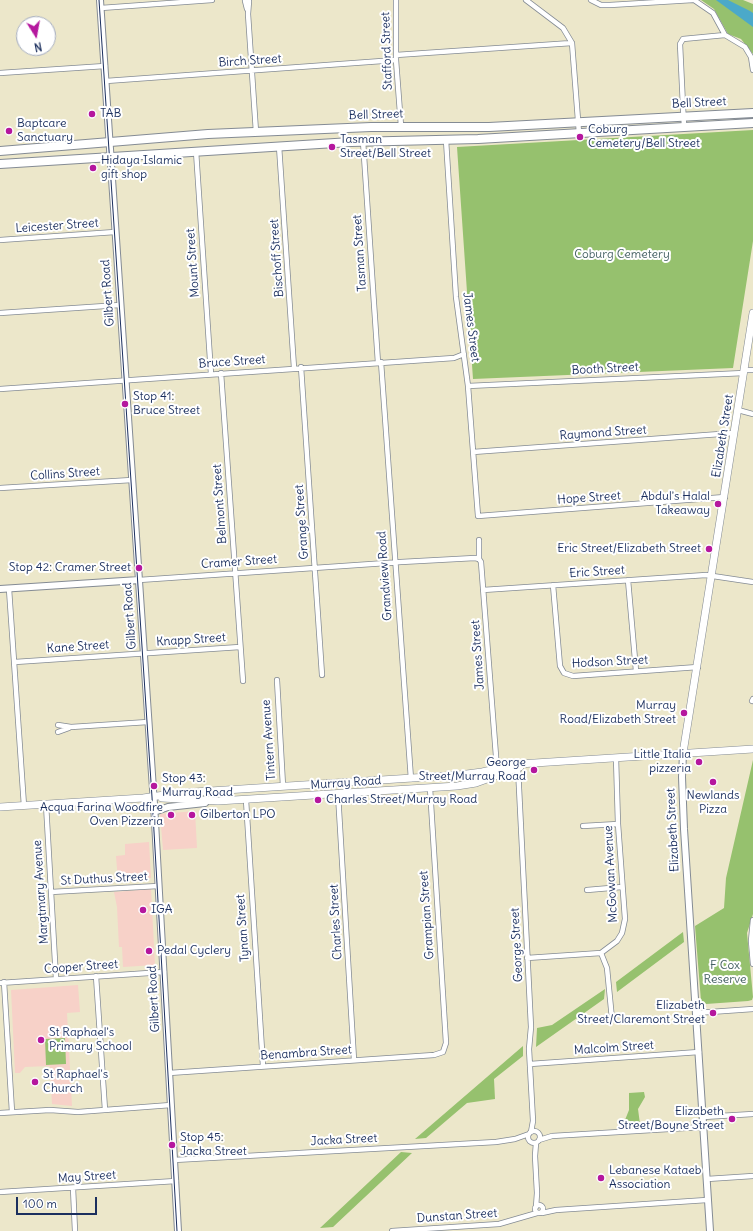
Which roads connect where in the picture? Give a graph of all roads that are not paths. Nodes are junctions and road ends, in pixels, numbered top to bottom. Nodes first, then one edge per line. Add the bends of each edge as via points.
1 (100, 0) edge
2 (212, 0) edge
3 (246, 0) edge
4 (396, 0) edge
5 (526, 0) edge
6 (592, 0) edge
7 (693, 0) edge
8 (101, 8) junction
9 (725, 35) junction
10 (572, 43) junction
11 (396, 58) junction
12 (105, 66) junction
13 (753, 70) edge
14 (251, 71) junction
15 (0, 74) edge
16 (106, 81) junction
17 (753, 113) edge
18 (683, 116) junction
19 (579, 123) junction
20 (753, 123) edge
21 (401, 126) junction
22 (420, 126) junction
23 (684, 127) junction
24 (256, 132) junction
25 (579, 134) junction
26 (446, 140) junction
27 (109, 141) junction
28 (363, 141) junction
29 (425, 141) junction
30 (279, 146) junction
31 (0, 151) edge
32 (196, 151) junction
33 (110, 157) junction
34 (0, 164) edge
35 (115, 232) junction
36 (0, 240) edge
37 (120, 305) junction
38 (0, 313) edge
39 (753, 313) edge
40 (464, 354) junction
41 (380, 362) junction
42 (294, 368) junction
43 (301, 368) junction
44 (753, 370) edge
45 (744, 372) junction
46 (221, 373) junction
47 (211, 374) junction
48 (125, 380) junction
49 (468, 386) junction
50 (0, 389) edge
51 (738, 410) junction
52 (753, 414) edge
53 (734, 433) junction
54 (473, 452) junction
55 (132, 480) junction
56 (0, 488) edge
57 (725, 497) junction
58 (478, 516) joint
59 (479, 540) dead end
60 (479, 559) junction
61 (396, 562) junction
62 (315, 569) junction
63 (234, 573) junction
64 (712, 577) junction
65 (139, 580) junction
66 (628, 580) junction
67 (753, 582) edge
68 (553, 585) junction
69 (9, 589) junction
70 (0, 590) edge
71 (482, 590) junction
72 (240, 647) junction
73 (144, 653) junction
74 (15, 662) junction
75 (698, 667) junction
76 (636, 671) junction
77 (322, 675) dead end
78 (277, 680) dead end
79 (244, 681) dead end
80 (148, 722) junction
81 (58, 725) dead end
82 (71, 727) junction
83 (58, 732) dead end
84 (753, 749) edge
85 (684, 754) junction
86 (616, 758) junction
87 (534, 764) junction
88 (518, 768) junction
89 (497, 769) junction
90 (430, 777) junction
91 (410, 779) junction
92 (338, 783) junction
93 (283, 786) junction
94 (246, 788) junction
95 (430, 788) junction
96 (411, 789) junction
97 (338, 794) junction
98 (155, 797) junction
99 (284, 798) junction
100 (246, 800) junction
101 (218, 801) junction
102 (46, 804) junction
103 (24, 806) junction
104 (0, 808) edge
105 (154, 812) junction
106 (618, 824) junction
107 (582, 826) dead end
108 (158, 886) junction
109 (622, 887) junction
110 (586, 890) dead end
111 (51, 892) junction
112 (753, 920) edge
113 (600, 953) junction
114 (527, 958) junction
115 (753, 964) edge
116 (164, 972) junction
117 (96, 976) junction
118 (56, 979) junction
119 (2, 982) edge
120 (753, 1009) edge
121 (696, 1013) junction
122 (612, 1019) dead end
123 (443, 1052) joint
124 (698, 1052) junction
125 (354, 1060) junction
126 (530, 1064) junction
127 (263, 1066) junction
128 (169, 1073) junction
129 (171, 1105) junction
130 (105, 1110) junction
131 (12, 1112) junction
132 (0, 1113) edge
133 (753, 1114) edge
134 (703, 1118) junction
135 (533, 1121) junction
136 (703, 1127) junction
137 (530, 1133) junction
138 (538, 1133) junction
139 (552, 1136) junction
140 (515, 1139) junction
141 (538, 1141) junction
142 (530, 1142) junction
143 (535, 1156) junction
144 (174, 1160) junction
145 (753, 1176) edge
146 (706, 1179) junction
147 (176, 1181) junction
148 (73, 1188) junction
149 (0, 1192) edge
150 (707, 1200) junction
151 (539, 1209) junction
152 (75, 1231) edge
153 (178, 1231) edge
154 (392, 1231) edge
155 (710, 1231) edge

1 - 8 street, Gilbert Road
2 - 8 street
3 - 14 street
4 - 11 street, Stafford Street
5 - 10 street via 563,28
6 - 7 street via 601,5
7 - 9 street via 713,13
8 - 12 street, Gilbert Road
9 - 13 street via 745,47 751,57
9 - 18 street via 683,39 680,44
10 - 11 street, Birch Street
10 - 19 street
11 - 14 street, Birch Street
11 - 21 street, Stafford Street
12 - 15 street
12 - 16 street, Gilbert Road
14 - 16 street, Birch Street
14 - 24 street
16 - 27 street, Gilbert Road
17 - 18 highway, Bell Street
18 - 19 highway, Bell Street
18 - 23 street
19 - 22 highway, Bell Street via 488,127
19 - 25 street
20 - 23 highway, Bell Street
21 - 22 highway, Bell Street
21 - 24 highway, Bell Street
22 - 29 highway
23 - 25 highway, Bell Street
24 - 27 highway, Bell Street
25 - 26 highway, Bell Street
26 - 29 highway, Bell Street
26 - 40 street, James Street via 456,297
27 - 31 highway, Bell Street
27 - 33 street, Gilbert Road
28 - 29 highway, Bell Street
28 - 30 highway, Bell Street
28 - 41 street, Tasman Street
30 - 32 highway, Bell Street
30 - 42 street, Bischoff Street
32 - 33 highway, Bell Street
32 - 47 street, Mount Street
33 - 34 highway, Bell Street
33 - 35 street, Gilbert Road
35 - 36 street, Leicester Street
35 - 37 street, Gilbert Road
37 - 38 street
37 - 48 street, Gilbert Road
39 - 45 main road, Elizabeth Street
40 - 41 street, Bruce Street via 454,358
40 - 49 street, James Street
41 - 43 street, Bruce Street
41 - 61 street, Grandview Road
42 - 43 street, Bruce Street
42 - 46 street, Bruce Street
43 - 62 street, Grange Street
44 - 45 street, Booth Street
45 - 49 street, Booth Street
45 - 51 main road, Elizabeth Street
46 - 47 street, Bruce Street
46 - 63 street, Belmont Street
47 - 48 street, Bruce Street
48 - 50 street, Bruce Street
48 - 55 street, Gilbert Road
49 - 54 street, James Street
51 - 52 street
51 - 53 main road, Elizabeth Street
53 - 54 street, Raymond Street
53 - 57 main road, Elizabeth Street
54 - 58 street, James Street
55 - 56 street, Collins Street
55 - 65 street, Gilbert Road
57 - 58 street, Hope Street
57 - 64 main road, Elizabeth Street
59 - 60 street, James Street
60 - 61 street, Cramer Street
60 - 71 street, James Street
61 - 62 street, Cramer Street
61 - 91 street, Grandview Road
62 - 63 street, Cramer Street
62 - 77 street, Grange Street
63 - 65 street, Cramer Street
63 - 72 street, Belmont Street
64 - 66 street, Eric Street via 704,575
64 - 67 street, Eric Street
64 - 75 main road, Elizabeth Street
65 - 69 street, Cramer Street
65 - 73 street, Gilbert Road
66 - 68 street, Eric Street
66 - 76 street
68 - 71 street, Eric Street
68 - 76 street, Hodson Street via 560,666 564,673 573,676
69 - 70 street, Cramer Street
69 - 74 street
71 - 89 street, James Street
72 - 73 street, Knapp Street
72 - 79 street, Belmont Street
73 - 74 street, Kane Street
73 - 80 street, Gilbert Road
74 - 103 street
75 - 76 street, Hodson Street
75 - 85 main road, Elizabeth Street
78 - 93 street, Tintern Avenue
80 - 82 street
80 - 98 street, Gilbert Road
81 - 82 street
82 - 83 street
84 - 85 main road, Murray Road
85 - 86 main road, Murray Road
85 - 121 street, Elizabeth Street via 683,801
86 - 87 main road, Murray Road
86 - 106 street, McGowan Avenue
87 - 88 main road, Murray Road
87 - 89 main road, Murray Road via 519,764
88 - 95 main road, Murray Road via 466,785
88 - 114 street, George Street
89 - 90 main road, Murray Road
90 - 91 main road, Murray Road
90 - 95 main road, Grampian Street
91 - 92 main road, Murray Road
91 - 96 main road, Grandview Road
92 - 93 main road, Murray Road
92 - 97 main road, Charles Street
93 - 94 main road, Murray Road
93 - 99 main road, Tintern Avenue
94 - 98 main road, Murray Road
94 - 100 main road, Tynan Street
95 - 96 main road, Murray Road
95 - 123 street, Grampian Street via 446,1043
96 - 97 main road, Murray Road
97 - 99 main road, Murray Road
97 - 125 street, Charles Street
98 - 101 main road, Murray Road
98 - 102 main road, Murray Road
98 - 105 street, Gilbert Road
99 - 100 main road, Murray Road
100 - 101 main road, Murray Road
100 - 127 street, Tynan Street
101 - 105 street via 168,807
102 - 103 main road, Murray Road
102 - 111 street, Margtmary Avenue
103 - 104 main road, Murray Road
105 - 108 street, Gilbert Road
106 - 107 street
106 - 109 street, McGowan Avenue
108 - 111 street, St Duthus Street
108 - 116 street, Gilbert Road
109 - 110 street
109 - 113 street, McGowan Avenue via 625,919 622,933 617,941
111 - 118 street, Margtmary Avenue
112 - 115 street
113 - 114 street
113 - 122 street via 607,968
114 - 126 street, George Street via 531,1027
116 - 117 street, Cooper Street
116 - 128 street, Gilbert Road
117 - 118 street, Cooper Street
117 - 130 street
118 - 119 street, Cooper Street
119 - 131 street
120 - 121 street
121 - 124 street, Elizabeth Street
123 - 125 street, Benambra Street via 434,1055
124 - 126 street, Malcolm Street
124 - 134 street, Elizabeth Street
125 - 127 street, Benambra Street
126 - 135 street, George Street
127 - 128 street, Benambra Street
128 - 129 street, Gilbert Road
129 - 130 street
129 - 144 street, Gilbert Road
130 - 131 street
131 - 132 street
133 - 134 street
134 - 136 street, Elizabeth Street
135 - 137 street, George Street
135 - 138 street, George Street
136 - 139 street
136 - 146 street, Elizabeth Street
137 - 138 street, Jacka Street
137 - 140 street, Jacka Street
137 - 142 street, George Street
138 - 139 street
138 - 141 street, George Street
139 - 141 street
140 - 142 street, Jacka Street
140 - 144 street, Jacka Street
141 - 142 street, Jacka Street
141 - 143 street
142 - 143 street
143 - 151 street
144 - 147 street, Gilbert Road
145 - 146 street
146 - 150 street, Elizabeth Street
147 - 148 street, May Street
147 - 153 street, Gilbert Road
148 - 149 street, May Street
148 - 152 street
150 - 151 street
150 - 155 street, Elizabeth Street
151 - 154 street, Dunstan Street via 499,1224

